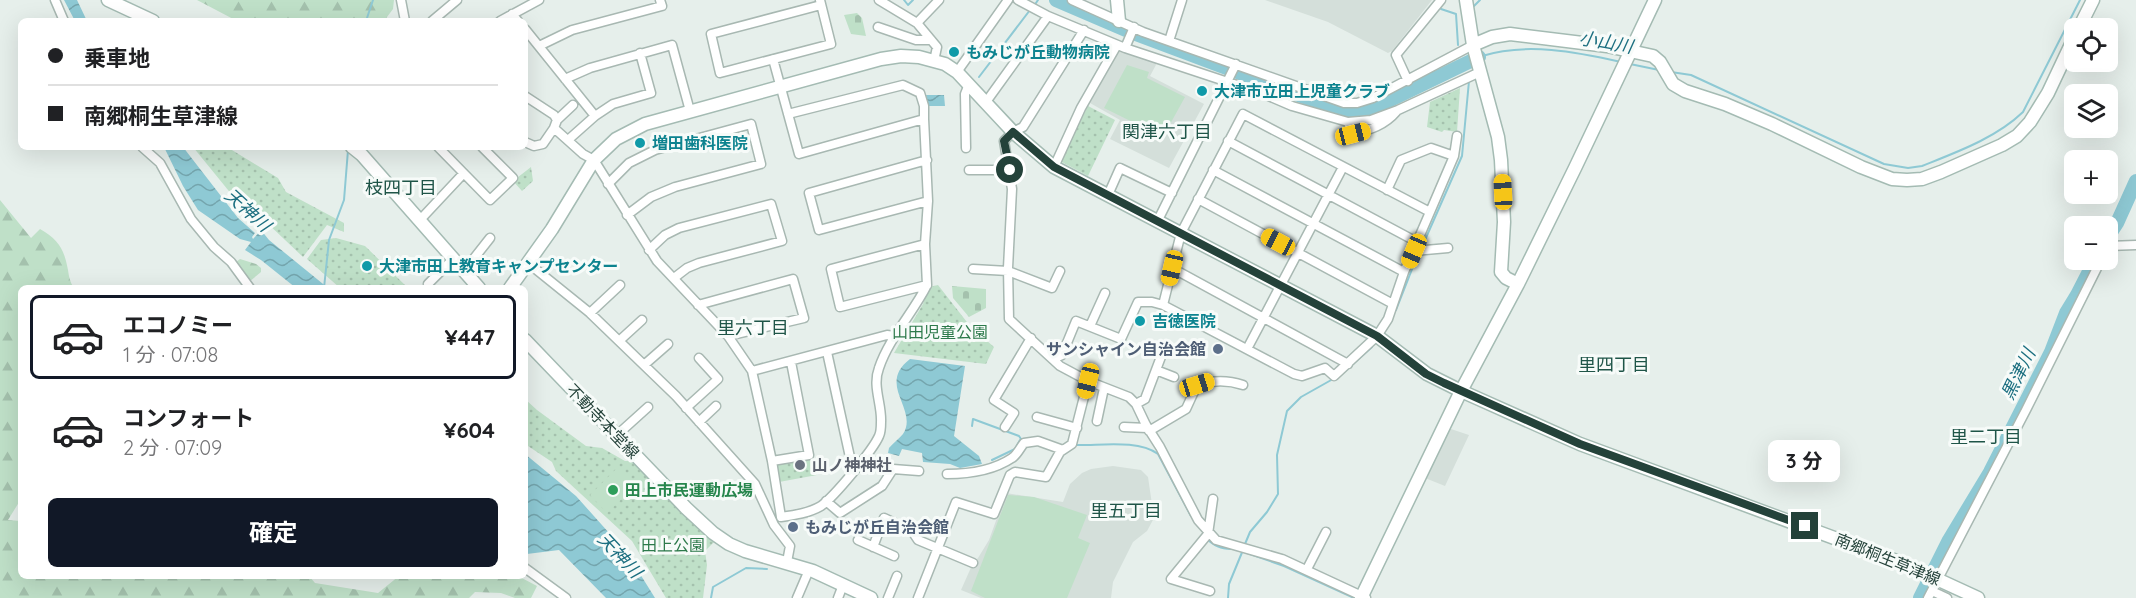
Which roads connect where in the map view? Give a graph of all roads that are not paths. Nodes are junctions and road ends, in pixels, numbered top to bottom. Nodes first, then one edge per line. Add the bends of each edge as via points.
1 (55, 0) edge
2 (108, 0) edge
3 (401, 0) edge
4 (457, 0) edge
5 (539, 0) edge
6 (660, 0) edge
7 (879, 0) edge
8 (901, 0) edge
9 (939, 0) edge
10 (1008, 0) edge
11 (1018, 0) edge
12 (1072, 0) edge
13 (1117, 0) edge
14 (1182, 0) edge
15 (1441, 0) edge
16 (1467, 0) edge
17 (1655, 0) edge
18 (2093, 0) edge
19 (820, 3) edge
20 (1085, 3) edge
21 (892, 7) junction
22 (1048, 16) junction
23 (515, 17) edge
24 (63, 18) edge
25 (147, 18) edge
26 (404, 18) edge
27 (436, 18) edge
28 (2084, 18) edge
29 (1119, 21) junction
30 (917, 23) junction
31 (878, 27) dead end
32 (1134, 27) junction
33 (1084, 30) junction
34 (528, 33) edge
35 (931, 40) junction
36 (1168, 40) junction
37 (539, 46) junction
38 (1121, 46) junction
39 (1474, 49) junction
40 (1630, 51) junction
41 (640, 53) junction
42 (773, 59) junction
43 (2064, 59) edge
44 (934, 61) junction
45 (1236, 64) junction
46 (1480, 70) junction
47 (957, 72) junction
48 (565, 78) junction
49 (1408, 81) junction
50 (1228, 83) junction
51 (969, 84) junction
52 (781, 86) junction
53 (528, 98) edge
54 (986, 102) junction
55 (573, 105) dead end
56 (690, 111) junction
57 (788, 114) junction
58 (595, 116) junction
59 (924, 119) junction
60 (555, 124) junction
61 (1013, 132) junction
62 (1457, 136) dead end
63 (568, 140) junction
64 (1228, 141) junction
65 (528, 144) edge
66 (966, 148) dead end
67 (145, 150) edge
68 (360, 150) edge
69 (441, 150) edge
70 (485, 150) edge
71 (1454, 156) junction
72 (594, 160) junction
73 (927, 160) junction
74 (1054, 167) junction
75 (1343, 167) junction
76 (969, 170) dead end
77 (1010, 170) junction
78 (1213, 170) junction
79 (463, 174) junction
80 (608, 184) junction
81 (1388, 190) junction
82 (1172, 193) junction
83 (1108, 195) junction
84 (1329, 195) junction
85 (1198, 199) junction
86 (928, 201) junction
87 (1430, 212) junction
88 (627, 215) junction
89 (1158, 220) junction
90 (419, 221) junction
91 (1314, 223) junction
92 (1181, 232) junction
93 (490, 238) dead end
94 (926, 244) junction
95 (2136, 245) edge
96 (2118, 246) edge
97 (1415, 247) junction
98 (1448, 248) dead end
99 (649, 250) junction
100 (1299, 252) junction
101 (453, 259) junction
102 (528, 263) junction
103 (1172, 268) junction
104 (973, 269) dead end
105 (1060, 270) dead end
106 (2096, 270) edge
107 (464, 271) junction
108 (1008, 271) junction
109 (1404, 272) junction
110 (674, 279) junction
111 (428, 284) dead end
112 (1518, 284) junction
113 (248, 285) edge
114 (476, 285) edge
115 (512, 285) edge
116 (620, 285) dead end
117 (927, 285) junction
118 (1281, 285) junction
119 (1105, 293) dead end
120 (1393, 304) junction
121 (698, 305) junction
122 (1163, 305) junction
123 (590, 313) junction
124 (1263, 316) junction
125 (642, 320) dead end
126 (1090, 326) junction
127 (728, 336) junction
128 (895, 336) junction
129 (1377, 336) junction
130 (1030, 338) junction
131 (619, 341) junction
132 (528, 343) edge
133 (668, 344) dead end
134 (1247, 349) junction
135 (827, 352) junction
136 (1162, 354) dead end
137 (699, 358) dead end
138 (1053, 359) junction
139 (791, 362) junction
140 (1348, 364) junction
141 (644, 365) junction
142 (1156, 370) junction
143 (752, 371) junction
144 (1174, 377) dead end
145 (1088, 381) junction
146 (1243, 385) dead end
147 (1104, 388) junction
148 (1461, 391) junction
149 (1136, 404) junction
150 (716, 406) dead end
151 (648, 407) dead end
152 (686, 408) junction
153 (1037, 417) dead end
154 (1097, 421) dead end
155 (699, 422) junction
156 (1005, 427) dead end
157 (1124, 427) dead end
158 (1077, 428) junction
159 (1148, 430) junction
160 (617, 435) junction
161 (1063, 450) junction
162 (772, 461) junction
163 (853, 471) junction
164 (919, 471) dead end
165 (947, 474) dead end
166 (1213, 499) dead end
167 (826, 501) junction
168 (1326, 532) dead end
169 (1208, 534) junction
170 (858, 540) dead end
171 (873, 547) junction
172 (938, 548) junction
173 (894, 556) dead end
174 (787, 562) junction
175 (973, 562) dead end
176 (1307, 569) junction
177 (528, 570) edge
178 (809, 570) junction
179 (897, 576) dead end
180 (1938, 579) junction
181 (843, 585) junction
182 (1210, 591) dead end
183 (1930, 594) edge
184 (1363, 597) edge
185 (566, 598) edge
186 (797, 598) edge
187 (838, 598) edge
188 (871, 598) edge
189 (888, 598) edge
190 (918, 598) edge
191 (1947, 598) edge
192 (1978, 598) edge

1 - 24 street
2 - 25 street
3 - 26 street
4 - 27 street
5 - 23 street
6 - 37 street via 662,6 572,30
7 - 21 street
8 - 21 street
9 - 30 street
10 - 47 street
11 - 22 street
12 - 20 street
13 - 29 street
14 - 36 street
15 - 49 street via 1396,55
16 - 39 street
17 - 40 street
18 - 28 street
19 - 42 street via 831,44
19 - 42 street via 711,34 720,73
20 - 29 street
21 - 30 street
22 - 33 street
22 - 54 street
29 - 32 street
30 - 35 street
31 - 35 street via 916,40
32 - 36 street
32 - 38 street
33 - 38 street
33 - 61 street via 1023,127
34 - 37 street
35 - 44 street via 937,47
36 - 45 street
37 - 48 street
38 - 50 street
38 - 74 street via 1081,108
39 - 40 street via 1492,37 1510,34
39 - 46 street
39 - 49 street
40 - 43 street via 1653,56 1670,80 1685,91 1763,120 1861,167 1892,178 1922,179 2016,136 2030,122
40 - 112 street
41 - 48 street
41 - 56 street via 672,45
41 - 58 street via 651,93 613,104
42 - 52 street
44 - 47 street, 南郷桐生草津線
44 - 52 street, 南郷桐生草津線 via 901,56
45 - 49 street via 1344,103 1374,98
45 - 50 street
46 - 50 street via 1398,110 1371,120 1348,122
46 - 112 street via 1501,160 1501,272
47 - 51 street, 南郷桐生草津線
48 - 58 street
50 - 82 street
51 - 54 street, 南郷桐生草津線
51 - 66 street via 965,94
52 - 56 street, 南郷桐生草津線
52 - 57 street
53 - 60 street via 554,115
54 - 61 street, 南郷桐生草津線
55 - 60 street
56 - 72 street, 南郷桐生草津線 via 645,124 616,140
57 - 59 street via 903,85 920,93
57 - 59 street via 799,154
58 - 63 street
59 - 73 street
60 - 63 street
60 - 65 street via 543,144 534,147
61 - 74 street, 南郷桐生草津線
61 - 77 street via 1004,141
62 - 71 street
63 - 72 street
64 - 75 street via 1243,114
64 - 78 street
64 - 84 street
67 - 113 street via 160,163 191,219
68 - 90 street
69 - 79 street
70 - 79 street via 513,178 490,200
71 - 81 street via 1431,147 1401,160
71 - 87 street
72 - 80 street
72 - 102 street, 南郷桐生草津線
73 - 86 street
73 - 86 street via 809,193 819,230
74 - 83 street, 南郷桐生草津線
75 - 81 street
75 - 84 street
76 - 77 street
77 - 108 street
78 - 85 street
78 - 91 street
79 - 90 street
80 - 88 street
80 - 88 street via 630,164 655,150 751,124 761,164 651,196
81 - 87 street
82 - 83 street via 1120,168
82 - 89 street
83 - 89 street, 南郷桐生草津線
84 - 91 street
84 - 97 street
85 - 92 street
85 - 100 street
86 - 94 street
87 - 97 street
88 - 99 street
89 - 92 street, 南郷桐生草津線
90 - 101 street
91 - 100 street
91 - 109 street
92 - 103 street
92 - 118 street, 南郷桐生草津線
93 - 107 street
94 - 117 street
94 - 117 street via 831,269 840,307
95 - 96 street
97 - 98 street
97 - 109 street
99 - 110 street
99 - 110 street via 679,228 771,204 782,241 699,263
100 - 118 street
100 - 120 street
101 - 107 street
101 - 111 street
102 - 115 street, 南郷桐生草津線
102 - 123 street
103 - 122 street
103 - 124 street
104 - 108 street
105 - 108 street via 1052,288
106 - 180 street
107 - 114 street
108 - 130 street via 1009,319
109 - 120 street
110 - 121 street
112 - 148 street
116 - 123 street
117 - 128 street
118 - 124 street
118 - 129 street, 南郷桐生草津線
119 - 126 street
120 - 129 street
121 - 127 street
121 - 127 street via 793,279 804,318
122 - 126 street via 1138,302 1121,339
122 - 134 street
123 - 131 street
124 - 134 street
124 - 140 street
125 - 131 street
126 - 138 street via 1076,321 1062,355
127 - 143 street
128 - 135 street
128 - 163 street via 878,370 880,435
129 - 140 street
129 - 148 street, 南郷桐生草津線 via 1426,374
130 - 138 street
130 - 156 street via 994,400 1014,413
131 - 141 street
132 - 160 street, 不動寺本堂線
133 - 141 street
134 - 140 street via 1302,376 1324,368 1334,376
135 - 139 street
135 - 163 street
136 - 142 street
137 - 152 street via 718,379
138 - 145 street
139 - 143 street
139 - 162 street via 809,455
141 - 152 street
142 - 144 street
142 - 149 street via 1145,399
143 - 162 street
145 - 147 street
145 - 158 street
146 - 159 street via 1231,381 1197,385 1186,409
147 - 149 street via 1129,397
147 - 154 street
148 - 180 street, 南郷桐生草津線 via 1580,444
148 - 184 street
149 - 159 street
150 - 155 street
151 - 160 street
152 - 155 street
153 - 158 street
155 - 174 street via 755,484 774,525 790,546
157 - 159 street
158 - 161 street via 1072,444
159 - 169 street
160 - 174 street, 不動寺本堂線 via 713,533 745,551
161 - 165 street via 1038,441 1024,443 1013,457 990,468
161 - 172 street via 1046,477 1015,472 1010,475 994,514 956,502
162 - 167 street via 781,517 804,513
163 - 167 street
164 - 167 street via 893,468 882,486 840,513
166 - 169 street
168 - 176 street
169 - 176 street
169 - 182 street via 1168,582
170 - 171 street
171 - 172 street via 884,518
171 - 173 street
172 - 175 street
172 - 190 street
174 - 178 street, 不動寺本堂線
176 - 184 street
177 - 185 street
178 - 181 street, 不動寺本堂線
178 - 186 street
179 - 189 street
180 - 183 street
180 - 192 street, 南郷桐生草津線
181 - 187 street
181 - 188 street, 不動寺本堂線
183 - 191 street

